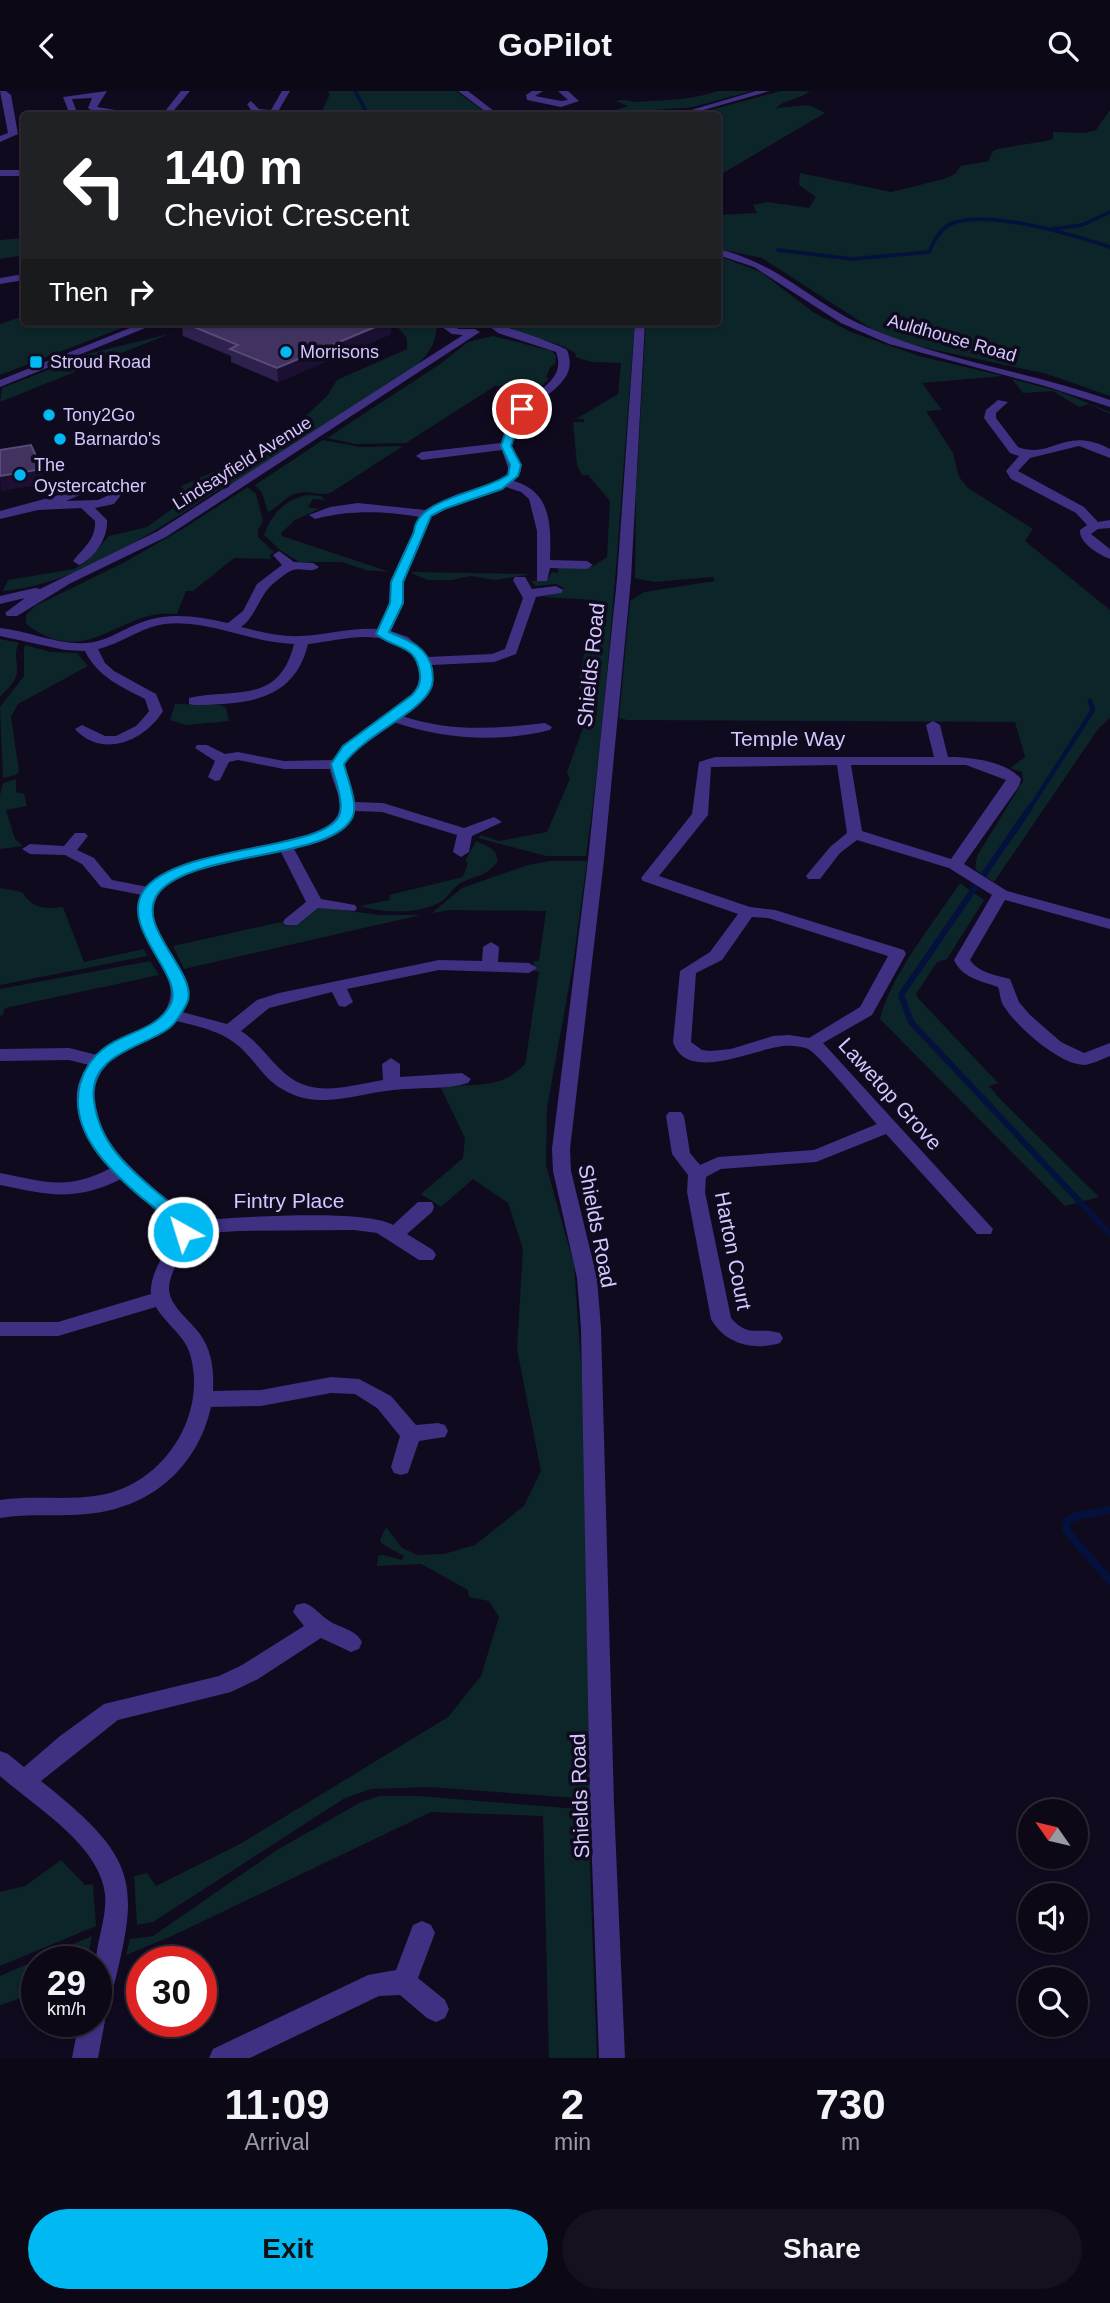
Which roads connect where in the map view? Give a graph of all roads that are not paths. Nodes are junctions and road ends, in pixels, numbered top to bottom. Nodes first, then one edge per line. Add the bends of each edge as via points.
1 (0, 91) edge
2 (186, 91) edge
3 (286, 91) edge
4 (462, 91) edge
5 (539, 91) edge
6 (562, 91) edge
7 (766, 91) edge
8 (102, 93) edge
9 (251, 104) dead end
10 (73, 112) edge
11 (99, 112) edge
12 (168, 112) edge
13 (262, 112) edge
14 (274, 112) edge
15 (491, 112) edge
16 (689, 112) edge
17 (0, 139) edge
18 (0, 173) edge
19 (21, 173) edge
20 (721, 253) edge
21 (21, 278) edge
22 (0, 281) edge
23 (145, 326) edge
24 (448, 326) edge
25 (450, 326) edge
26 (487, 326) edge
27 (497, 326) edge
28 (640, 326) edge
29 (476, 332) junction
30 (514, 335) junction
31 (441, 353) junction
32 (0, 384) edge
33 (1002, 402) dead end
34 (1110, 404) edge
35 (506, 446) junction
36 (1027, 454) junction
37 (1110, 454) edge
38 (422, 456) dead end
39 (506, 483) junction
40 (79, 501) junction
41 (110, 501) junction
42 (4, 512) edge
43 (427, 514) junction
44 (315, 515) dead end
45 (101, 520) junction
46 (1110, 524) edge
47 (1095, 526) junction
48 (279, 555) dead end
49 (1110, 555) edge
50 (79, 561) dead end
51 (587, 565) dead end
52 (290, 566) junction
53 (313, 567) dead end
54 (520, 580) dead end
55 (52, 587) junction
56 (556, 590) dead end
57 (528, 594) junction
58 (0, 600) edge
59 (5, 623) edge
60 (232, 628) junction
61 (383, 634) junction
62 (302, 641) junction
63 (90, 647) junction
64 (424, 661) junction
65 (194, 701) dead end
66 (393, 717) junction
67 (933, 725) dead end
68 (545, 727) dead end
69 (82, 729) dead end
70 (104, 741) junction
71 (202, 748) dead end
72 (96, 758) dead end
73 (223, 759) junction
74 (843, 760) junction
75 (942, 761) junction
76 (337, 764) junction
77 (215, 777) dead end
78 (347, 806) junction
79 (494, 822) dead end
80 (466, 833) junction
81 (855, 834) junction
82 (80, 836) dead end
83 (285, 846) junction
84 (30, 849) dead end
85 (68, 851) junction
86 (461, 852) dead end
87 (955, 865) junction
88 (814, 876) dead end
89 (150, 892) junction
90 (1001, 894) junction
91 (315, 903) junction
92 (349, 908) dead end
93 (748, 912) junction
94 (291, 922) dead end
95 (1110, 925) edge
96 (491, 947) dead end
97 (490, 966) junction
98 (529, 968) dead end
99 (337, 986) junction
100 (345, 1002) dead end
101 (173, 1015) junction
102 (230, 1031) junction
103 (814, 1044) junction
104 (1110, 1048) edge
105 (0, 1055) edge
106 (100, 1062) junction
107 (391, 1065) dead end
108 (462, 1079) dead end
109 (392, 1084) junction
110 (675, 1116) dead end
111 (888, 1126) junction
112 (121, 1171) junction
113 (697, 1174) junction
114 (0, 1179) edge
115 (425, 1207) dead end
116 (183, 1228) junction
117 (984, 1230) dead end
118 (394, 1234) junction
119 (426, 1255) dead end
120 (161, 1298) junction
121 (0, 1329) edge
122 (773, 1338) dead end
123 (202, 1399) junction
124 (438, 1431) dead end
125 (411, 1434) junction
126 (401, 1467) dead end
127 (0, 1509) edge
128 (351, 1642) dead end
129 (0, 1761) edge
130 (24, 1781) junction
131 (422, 1933) dead end
132 (110, 1946) edge
133 (404, 1982) junction
134 (436, 2010) dead end
135 (89, 2037) edge
136 (85, 2058) edge
137 (222, 2058) edge
138 (612, 2058) edge

1 - 17 street via 7,95 13,134
2 - 12 street
3 - 14 street
4 - 15 street
5 - 6 street via 530,99 561,104 575,101
7 - 16 street
8 - 10 street via 67,97
8 - 11 street via 92,108
9 - 13 street
18 - 19 street
20 - 34 street, Auldhouse Road via 755,262 836,317 889,340 1047,382
21 - 22 street
23 - 32 street
24 - 31 street
25 - 29 street via 462,333
26 - 29 street, Lindsayfield Avenue
27 - 30 street
28 - 138 street, Shields Road via 624,579 561,1149 587,1278 591,1328
29 - 30 street
29 - 31 street, Lindsayfield Avenue
30 - 35 street via 556,347 566,362 556,385 517,414
31 - 55 street, Lindsayfield Avenue via 162,534
33 - 36 street via 990,412 990,418 1014,450
35 - 38 street via 466,453 448,446
35 - 39 street via 515,471
36 - 37 street via 1078,442
36 - 47 street via 1012,471 1015,476 1080,510
39 - 43 street
39 - 51 street via 529,492 538,502 542,571
40 - 41 street
40 - 41 street via 87,487 100,486 114,492
40 - 42 street
40 - 45 street
41 - 45 street
43 - 44 street via 337,501
43 - 61 street via 397,582 397,603
45 - 50 street via 99,538
46 - 47 street
47 - 49 street via 1084,533
48 - 52 street
52 - 53 street
52 - 60 street via 263,586 252,611
54 - 57 street
55 - 58 street, Lindsayfield Avenue
55 - 59 street, Lindsayfield Avenue
56 - 57 street
57 - 64 street via 515,645 505,655
58 - 59 street via 8,604
59 - 63 street via 54,646
60 - 62 street
60 - 63 street via 196,619 163,620
61 - 62 street
61 - 64 street via 411,646
62 - 65 street via 300,660 284,679 264,692 236,707
63 - 70 street via 99,665 151,697 156,711 138,732
64 - 66 street via 425,689
66 - 68 street via 446,733 512,739
66 - 76 street via 347,749
67 - 75 street
69 - 70 street
70 - 72 street
71 - 73 street
73 - 76 street via 238,756 284,765
73 - 77 street
74 - 75 street, Temple Way
74 - 81 street
74 - 93 street, Temple Way via 715,761 704,765 700,815 649,878
75 - 87 street, Temple Way via 967,761 1014,779
76 - 78 street
78 - 80 street via 383,808
78 - 83 street via 346,815 330,831
79 - 80 street
80 - 86 street
81 - 87 street
81 - 88 street
82 - 85 street
83 - 89 street via 189,867
83 - 91 street
84 - 85 street
85 - 89 street via 88,861 107,884
87 - 90 street
89 - 101 street via 145,909 148,926 180,987 181,1000
90 - 95 street
90 - 104 street via 962,965 1004,983 1013,1005 1065,1053 1086,1059
91 - 92 street
91 - 94 street
93 - 103 street, Lawetop Grove via 769,913 898,954 866,1011
93 - 103 street via 716,956 688,971 684,1048 706,1058 786,1040
96 - 97 street
97 - 98 street
97 - 99 street via 439,965
99 - 100 street
99 - 102 street via 263,1004
101 - 102 street
101 - 106 street via 165,1024 115,1048
102 - 109 street via 274,1076 296,1090 341,1096
103 - 111 street, Lawetop Grove
105 - 106 street via 69,1053
106 - 112 street via 92,1071 85,1097 93,1135
107 - 109 street
108 - 109 street
110 - 113 street, Harton Court via 681,1154
111 - 113 street, Harton Court via 816,1156 718,1163
111 - 117 street, Lawetop Grove
112 - 114 street via 75,1189
112 - 116 street
113 - 122 street, Harton Court via 696,1192 721,1319 733,1333 761,1341
115 - 118 street
116 - 118 street, Fintry Place via 354,1223 382,1227
116 - 120 street via 160,1284
118 - 119 street, Fintry Place
120 - 121 street via 58,1329
120 - 123 street via 200,1354
123 - 125 street via 261,1398 331,1385 359,1387 384,1402
123 - 127 street via 176,1464 131,1495 87,1506
124 - 125 street
125 - 126 street
128 - 130 street via 312,1619 250,1672 223,1685 112,1711
129 - 130 street
130 - 132 street via 58,1809 108,1866 117,1891
131 - 133 street
133 - 134 street
133 - 137 street via 377,1984 357,1992
135 - 136 street

